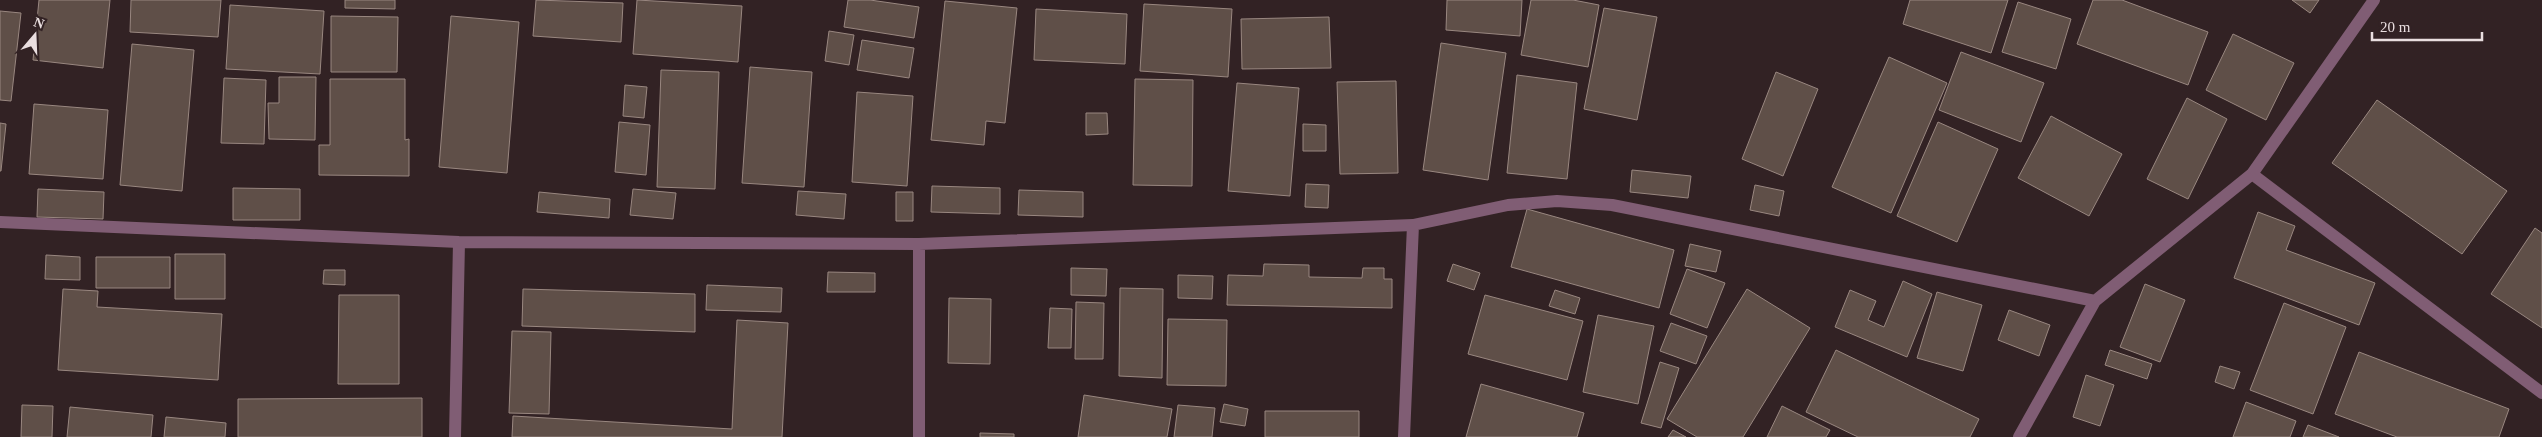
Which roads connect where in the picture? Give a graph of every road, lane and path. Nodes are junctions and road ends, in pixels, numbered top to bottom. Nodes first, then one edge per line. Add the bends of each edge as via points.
1 (2374, 0) edge
2 (2252, 174) junction
3 (0, 222) edge
4 (1413, 225) junction
5 (459, 242) junction
6 (919, 244) junction
7 (2095, 301) junction
8 (2542, 393) edge
9 (454, 437) edge
10 (918, 437) edge
11 (1404, 437) edge
12 (2019, 437) edge

1 - 2 street
2 - 7 street
2 - 8 street
3 - 5 street
4 - 6 street
4 - 7 street via 1508,205 1557,201 1612,205
4 - 11 street
5 - 6 street
5 - 9 street
6 - 10 street
7 - 12 street

